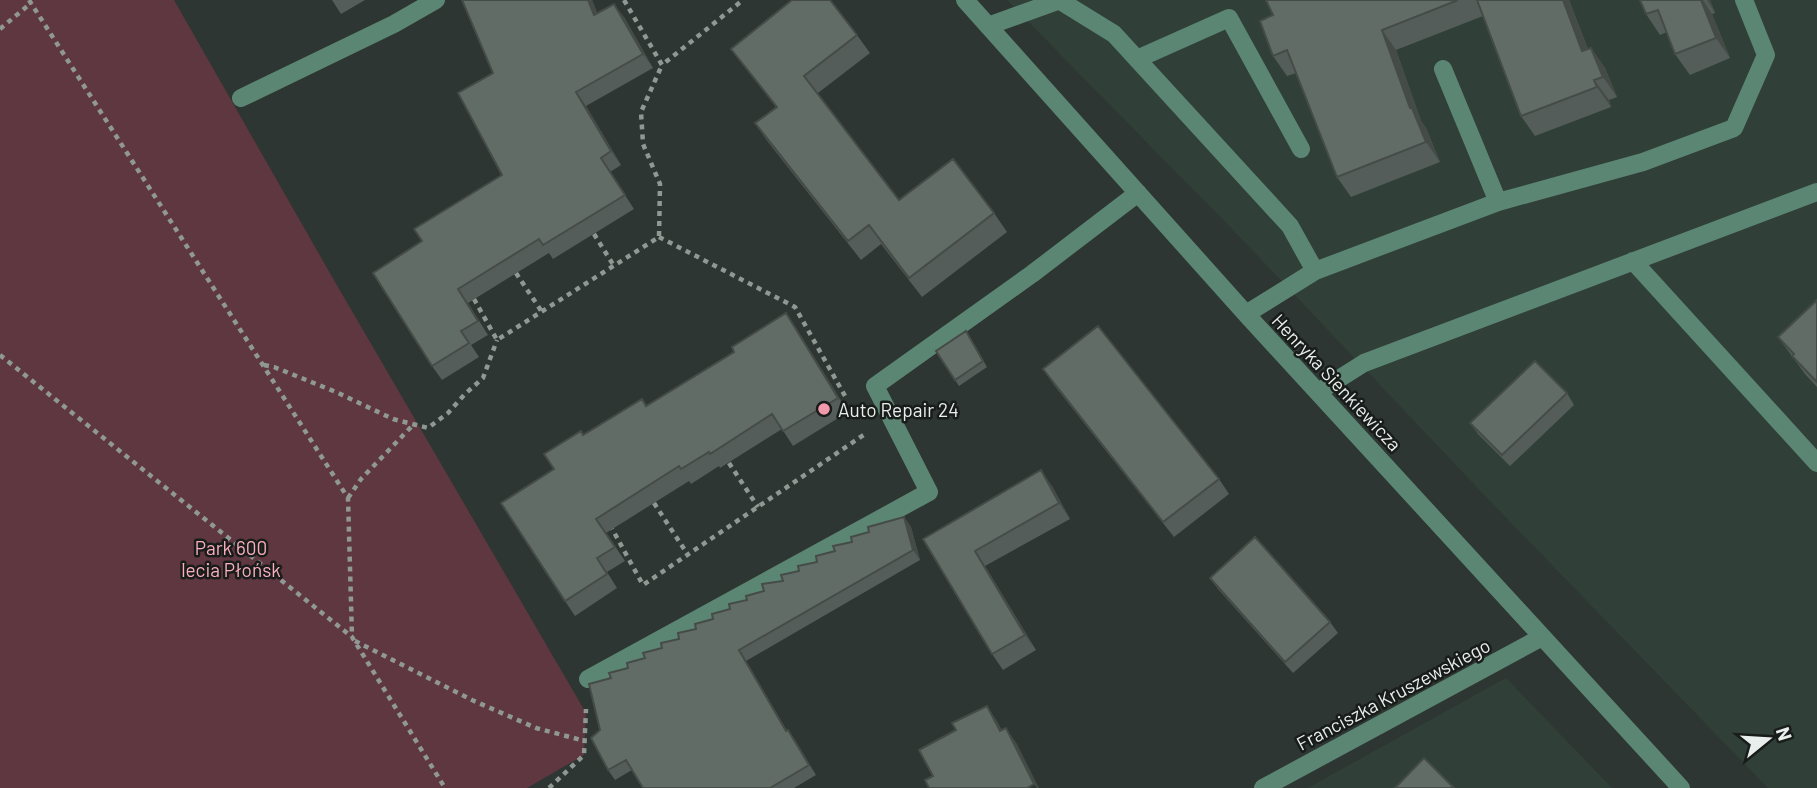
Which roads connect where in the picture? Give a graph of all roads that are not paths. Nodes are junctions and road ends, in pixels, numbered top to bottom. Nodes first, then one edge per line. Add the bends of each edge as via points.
1 (436, 0) edge
2 (965, 0) edge
3 (1060, 0) edge
4 (1744, 0) edge
5 (988, 26) junction
6 (1137, 59) junction
7 (1443, 69) dead end
8 (242, 98) dead end
9 (1301, 149) dead end
10 (1817, 192) edge
11 (1138, 193) junction
12 (1498, 202) junction
13 (1633, 261) junction
14 (1315, 271) junction
15 (1246, 314) junction
16 (1318, 392) junction
17 (1817, 463) edge
18 (1542, 637) junction
19 (588, 680) road end
20 (1263, 788) edge
21 (1681, 788) edge

1 - 8 street
2 - 5 street, Henryka Sienkiewicza
3 - 5 street
3 - 6 street via 1114,34
4 - 12 street via 1766,55 1734,128 1643,162
5 - 11 street, Henryka Sienkiewicza
6 - 9 street via 1228,18
6 - 14 street via 1290,226
7 - 12 street
10 - 13 street
11 - 15 street, Henryka Sienkiewicza
11 - 19 street via 875,386 929,492
12 - 14 street
13 - 16 street via 1364,363
13 - 17 street
14 - 15 street
15 - 16 street, Henryka Sienkiewicza
16 - 18 street, Henryka Sienkiewicza
18 - 20 street, Franciszka Kruszewskiego
18 - 21 street, Henryka Sienkiewicza

